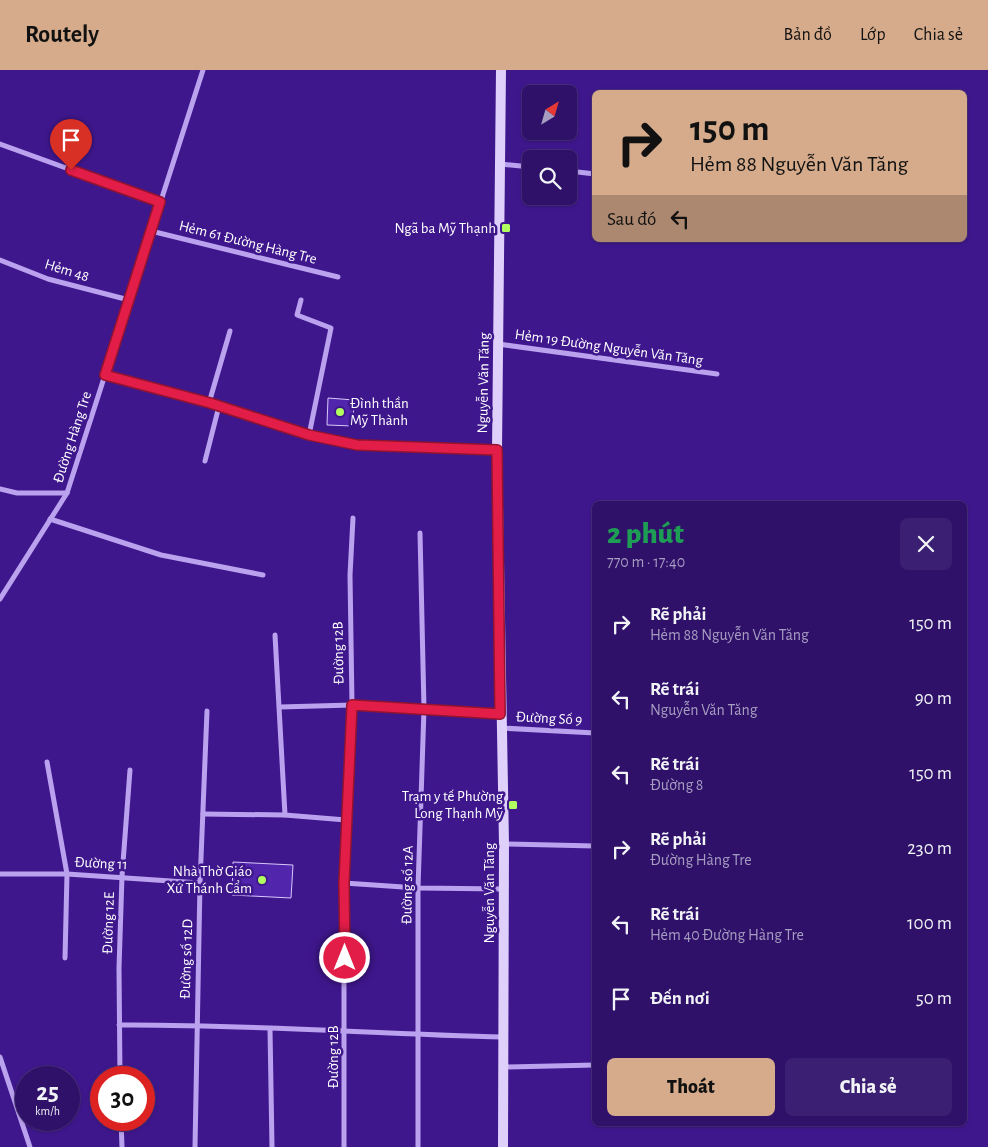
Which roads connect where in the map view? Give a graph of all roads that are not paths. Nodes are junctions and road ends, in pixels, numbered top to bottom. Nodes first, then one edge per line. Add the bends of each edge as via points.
1 (202, 70) edge
2 (501, 70) edge
3 (0, 144) edge
4 (500, 164) junction
5 (522, 167) edge
6 (577, 173) edge
7 (592, 174) edge
8 (160, 202) junction
9 (151, 231) junction
10 (0, 260) edge
11 (338, 277) dead end
12 (129, 300) junction
13 (301, 300) dead end
14 (230, 331) dead end
15 (498, 344) junction
16 (716, 374) dead end
17 (105, 375) junction
18 (210, 403) junction
19 (219, 406) junction
20 (309, 435) junction
21 (497, 450) junction
22 (205, 461) dead end
23 (0, 489) edge
24 (67, 493) junction
25 (353, 518) dead end
26 (50, 519) junction
27 (420, 533) dead end
28 (263, 575) dead end
29 (0, 599) edge
30 (275, 635) dead end
31 (352, 705) junction
32 (280, 707) junction
33 (424, 709) junction
34 (207, 711) dead end
35 (500, 714) junction
36 (501, 728) junction
37 (592, 733) edge
38 (47, 762) dead end
39 (130, 770) dead end
40 (203, 814) junction
41 (285, 815) junction
42 (346, 820) junction
43 (504, 844) junction
44 (592, 846) edge
45 (0, 874) edge
46 (67, 874) junction
47 (122, 876) junction
48 (200, 883) junction
49 (344, 883) junction
50 (418, 888) junction
51 (504, 889) junction
52 (65, 958) dead end
53 (196, 1024) junction
54 (120, 1025) junction
55 (270, 1029) junction
56 (345, 1032) junction
57 (419, 1035) junction
58 (504, 1036) junction
59 (0, 1057) edge
60 (592, 1065) edge
61 (120, 1066) edge
62 (504, 1067) junction
63 (121, 1131) edge
64 (30, 1147) edge
65 (122, 1147) edge
66 (195, 1147) edge
67 (272, 1147) edge
68 (344, 1147) edge
69 (418, 1147) edge
70 (503, 1147) edge

1 - 8 street, Đường Hàng Tre
2 - 4 main road, Nguyễn Văn Tăng
3 - 8 street
4 - 5 street
4 - 15 main road, Nguyễn Văn Tăng
6 - 7 street
8 - 9 street, Đường Hàng Tre
9 - 11 street, Hẻm 61 Đường Hàng Tre
9 - 12 street, Đường Hàng Tre
10 - 12 street, Hẻm 48 via 48,279
12 - 17 street, Đường Hàng Tre
13 - 20 street via 297,315 331,328
14 - 18 street
15 - 16 street, Hẻm 19 Đường Nguyễn Văn Tăng
15 - 21 main road, Nguyễn Văn Tăng
17 - 18 street
17 - 24 street, Đường Hàng Tre
18 - 19 street
19 - 20 street
19 - 22 street
20 - 21 street via 357,445
21 - 35 main road, Nguyễn Văn Tăng
23 - 24 street via 17,493
24 - 26 street, Đường Hàng Tre
25 - 31 street, Đường 12B via 350,575
26 - 28 street via 162,555
26 - 29 street, Đường Hàng Tre
27 - 33 street, Đường số 12A
30 - 32 street
31 - 32 street
31 - 33 street
31 - 42 street, Đường 12B
32 - 41 street
33 - 35 street
33 - 50 street, Đường số 12A
34 - 40 street, Đường số 12D
35 - 36 main road, Nguyễn Văn Tăng
36 - 37 street, Đường Số 9
36 - 43 main road, Nguyễn Văn Tăng
38 - 46 street
39 - 47 street, Đường 12E
40 - 41 street
40 - 48 street, Đường số 12D
41 - 42 street
42 - 49 street, Đường 12B
43 - 44 street
43 - 51 main road, Nguyễn Văn Tăng
45 - 46 street, Đường 11
46 - 47 street, Đường 11
46 - 52 street
47 - 48 street, Đường 11
47 - 54 street, Đường 12E
48 - 53 street, Đường số 12D
49 - 50 street
49 - 56 street, Đường 12B
50 - 51 street
50 - 57 street, Đường số 12A
51 - 58 main road, Nguyễn Văn Tăng
53 - 54 street
53 - 55 street
53 - 66 street, Đường số 12D
54 - 61 street, Đường 12E
55 - 56 street
55 - 67 street
56 - 57 street
56 - 68 street, Đường 12B
57 - 58 street
57 - 69 street, Đường số 12A
58 - 62 main road, Nguyễn Văn Tăng
59 - 64 street
60 - 62 street
62 - 70 main road, Nguyễn Văn Tăng
63 - 65 street

